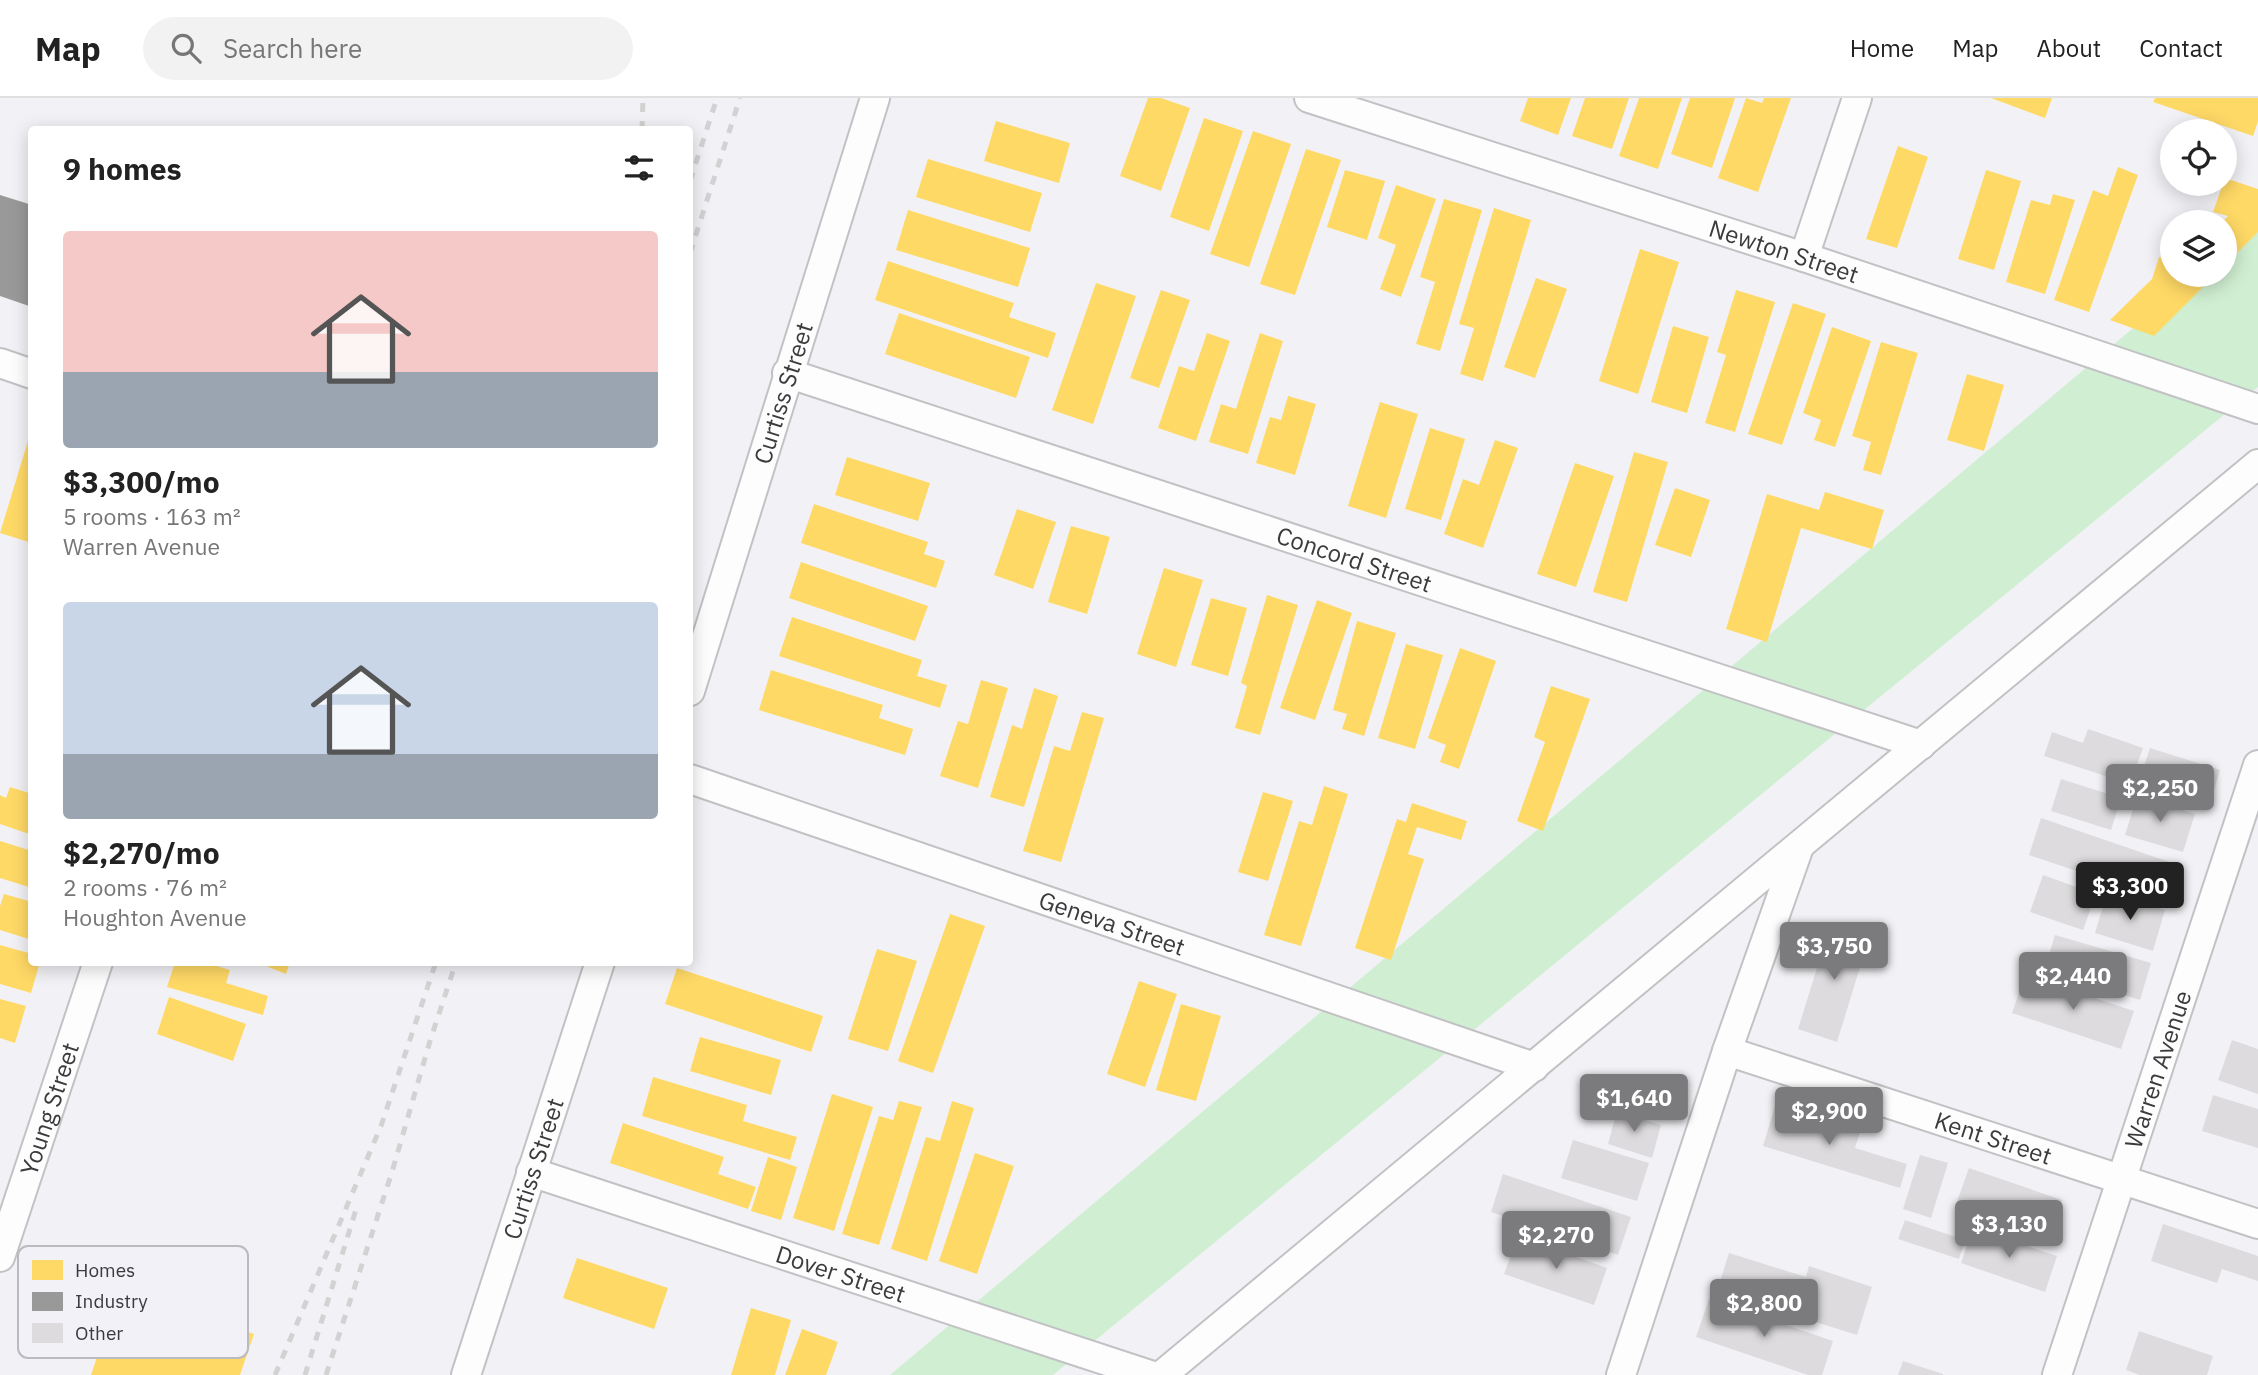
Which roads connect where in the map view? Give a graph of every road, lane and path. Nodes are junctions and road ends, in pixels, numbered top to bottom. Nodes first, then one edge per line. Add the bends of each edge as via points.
1 (875, 98) edge
2 (1309, 98) edge
3 (1857, 98) edge
4 (1804, 257) junction
5 (0, 363) edge
6 (28, 373) edge
7 (787, 373) junction
8 (2258, 410) edge
9 (2258, 464) edge
10 (693, 681) edge
11 (1921, 745) junction
12 (2258, 765) edge
13 (693, 780) edge
14 (1799, 846) junction
15 (96, 966) edge
16 (599, 966) edge
17 (1727, 1051) junction
18 (1534, 1068) junction
19 (531, 1172) junction
20 (2122, 1179) junction
21 (2258, 1224) edge
22 (0, 1257) edge
23 (1199, 1344) junction
24 (466, 1375) edge
25 (1150, 1375) edge
26 (1162, 1375) edge
27 (1188, 1375) edge
28 (1621, 1375) edge
29 (2057, 1375) edge

1 - 7 street, Curtiss Street
2 - 4 street, Newton Street
3 - 4 street
4 - 8 street, Newton Street
5 - 6 street
7 - 10 street, Curtiss Street
7 - 11 street, Concord Street
9 - 11 street
11 - 14 street
12 - 20 street, Warren Avenue
13 - 18 street, Geneva Street
14 - 17 street
14 - 18 street
15 - 22 street, Young Street
16 - 19 street, Curtiss Street
17 - 20 street, Kent Street
17 - 28 street
18 - 23 street
19 - 24 street, Curtiss Street
19 - 25 street, Dover Street
20 - 21 street, Kent Street
20 - 29 street, Warren Avenue
23 - 26 street
23 - 27 street

